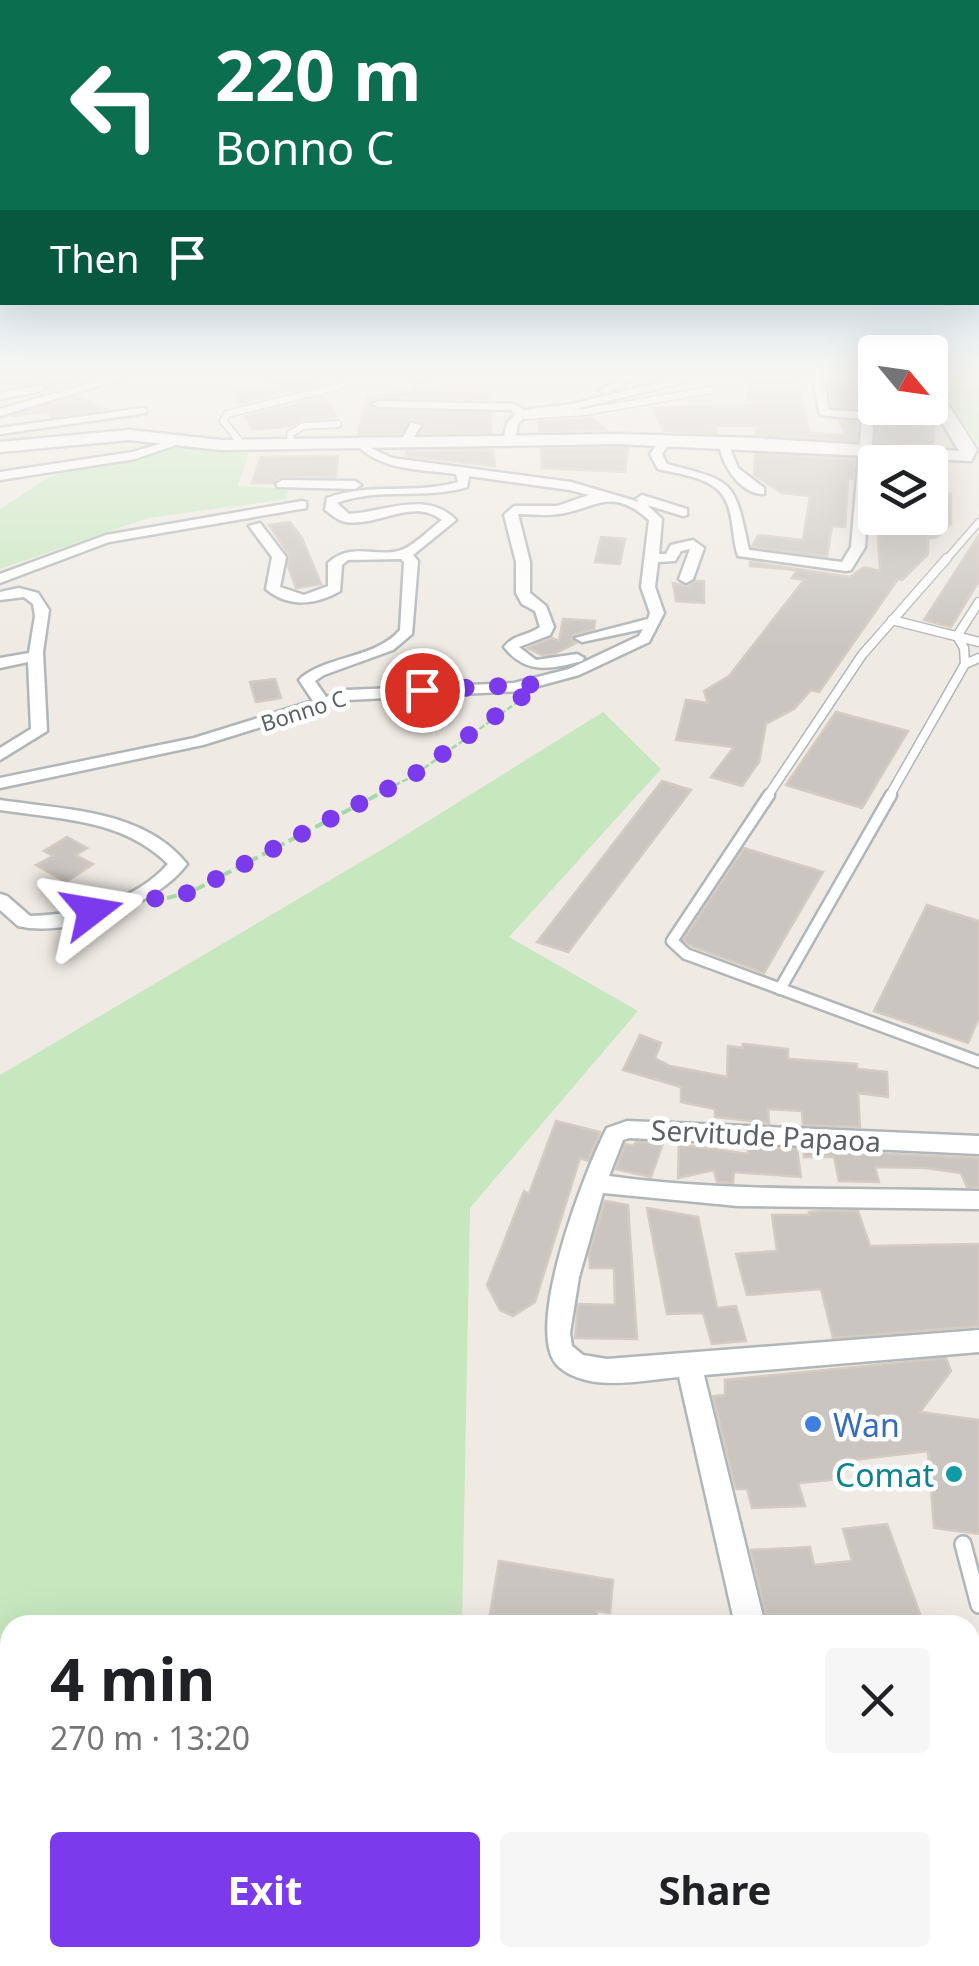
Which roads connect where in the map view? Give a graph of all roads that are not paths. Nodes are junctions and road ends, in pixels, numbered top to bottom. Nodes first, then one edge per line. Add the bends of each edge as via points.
1 (66, 466) edge
2 (430, 466) edge
3 (662, 466) edge
4 (732, 466) edge
5 (460, 470) junction
6 (0, 476) edge
7 (282, 484) dead end
8 (571, 486) junction
9 (447, 488) junction
10 (760, 490) dead end
11 (605, 494) junction
12 (302, 504) dead end
13 (683, 512) dead end
14 (255, 526) dead end
15 (977, 527) edge
16 (859, 535) edge
17 (404, 555) junction
18 (652, 558) junction
19 (0, 579) edge
20 (686, 579) dead end
21 (0, 596) edge
22 (979, 602) edge
23 (892, 620) junction
24 (655, 622) junction
25 (957, 636) junction
26 (582, 638) dead end
27 (979, 642) edge
28 (36, 656) junction
29 (979, 658) edge
30 (601, 660) junction
31 (0, 663) edge
32 (965, 664) junction
33 (320, 701) junction
34 (0, 755) edge
35 (0, 783) edge
36 (0, 805) edge
37 (0, 900) edge
38 (780, 989) junction
39 (979, 1062) edge
40 (979, 1145) edge
41 (594, 1183) junction
42 (979, 1200) edge
43 (979, 1342) edge
44 (689, 1365) junction
45 (962, 1544) dead end
46 (979, 1606) edge
47 (748, 1615) edge

1 - 6 street
2 - 5 street
3 - 16 street via 708,478 732,499 743,553 848,566
4 - 10 street
5 - 8 street
5 - 9 street via 462,484
7 - 9 street
8 - 11 street
8 - 13 street via 611,489
9 - 17 street via 331,501 346,518 425,508 444,513 450,520 443,528
11 - 18 street via 651,513
11 - 30 street via 570,508 510,515 523,593 542,609 547,627 511,647 532,666 590,654
12 - 19 street via 106,539
14 - 17 street via 279,557 273,589 296,599 318,598 335,588 335,563 344,556
15 - 23 lane
17 - 33 street via 411,561 407,631 393,646 316,671 307,680
18 - 20 street via 670,558 676,548 694,545
18 - 24 street via 648,587
21 - 28 street via 22,592 37,598 42,608
22 - 25 lane
23 - 25 lane
23 - 38 lane via 672,941 686,954
24 - 26 street
24 - 30 street, Bonno C via 644,639
25 - 27 lane
25 - 32 lane
28 - 31 street
28 - 34 street via 39,731
29 - 32 lane
30 - 33 street, Bonno C via 540,684 376,691
32 - 38 lane
33 - 35 street, Bonno C via 198,742
36 - 37 street via 144,832 178,864 137,899 33,922
38 - 39 lane
40 - 41 street, Servitude Papaoa via 626,1129 615,1134
41 - 42 street via 728,1199
41 - 44 street, Servitude Papaoa via 564,1286 556,1328 560,1349 577,1366 607,1372
43 - 44 street, Servitude Papaoa
44 - 47 street
45 - 46 lane

